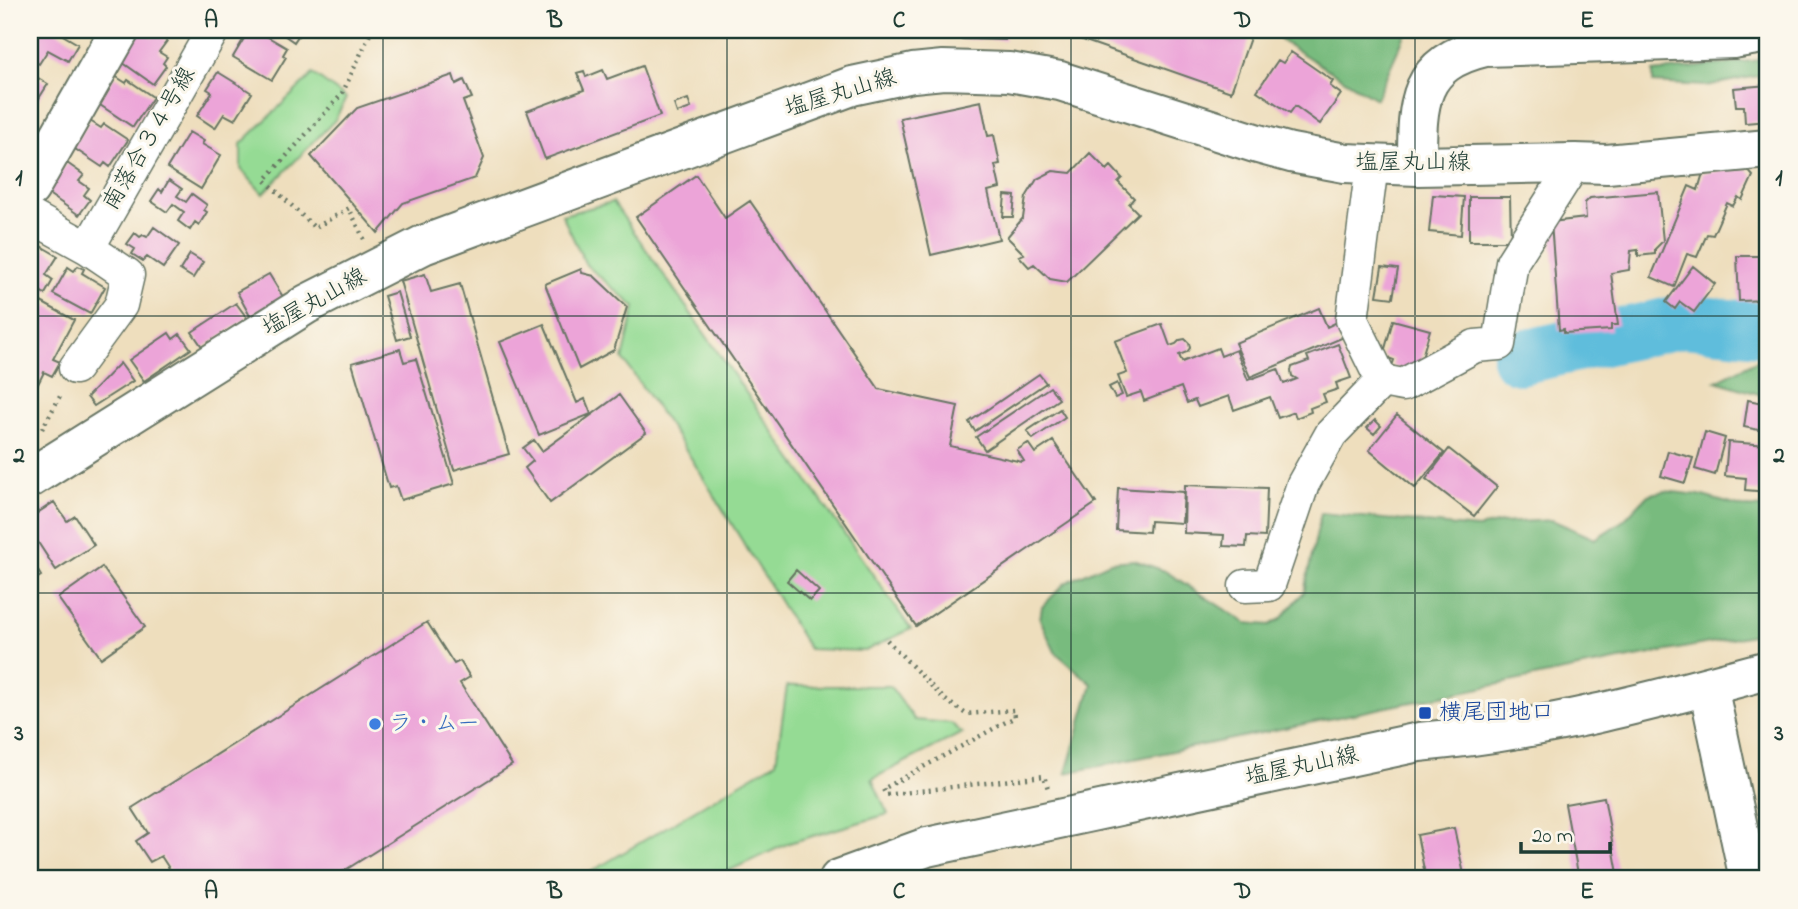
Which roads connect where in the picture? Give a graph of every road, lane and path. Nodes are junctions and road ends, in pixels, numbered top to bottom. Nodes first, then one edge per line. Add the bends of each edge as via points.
1 (120, 30) edge
2 (213, 30) edge
3 (372, 30) edge
4 (1768, 33) edge
5 (1768, 149) edge
6 (1576, 163) junction
7 (1372, 165) junction
8 (1416, 166) junction
9 (30, 188) edge
10 (30, 216) edge
11 (365, 240) dead end
12 (88, 248) junction
13 (75, 368) joint
14 (1382, 381) junction
15 (38, 437) dead end
16 (30, 478) edge
17 (1245, 586) dead end
18 (887, 640) dead end
19 (1768, 670) edge
20 (1708, 686) junction
21 (1048, 790) dead end
22 (839, 879) edge
23 (1749, 879) edge

1 - 9 street
2 - 12 street, 南落合３４号線
3 - 11 path via 342,93 265,180 315,228 349,208
4 - 8 street via 1733,39 1485,47 1463,52 1443,64 1424,92 1417,124
5 - 6 street, 塩屋丸山線
6 - 8 street, 塩屋丸山線
6 - 14 street via 1512,262 1499,344 1475,346 1403,384
7 - 8 street, 塩屋丸山線
7 - 14 street via 1352,320
7 - 16 street, 塩屋丸山線 via 1291,153 1032,75 978,69 882,79 852,86 423,244 307,304
10 - 12 street
12 - 13 street via 128,275 121,305
13 - 15 path
14 - 17 street via 1331,434 1303,484 1269,585
18 - 21 path via 944,699 966,714 1014,710 1015,717 883,789 886,795 1044,776
19 - 20 street, 塩屋丸山線
20 - 22 street, 塩屋丸山線 via 1627,708 1419,743 927,846
20 - 23 street

